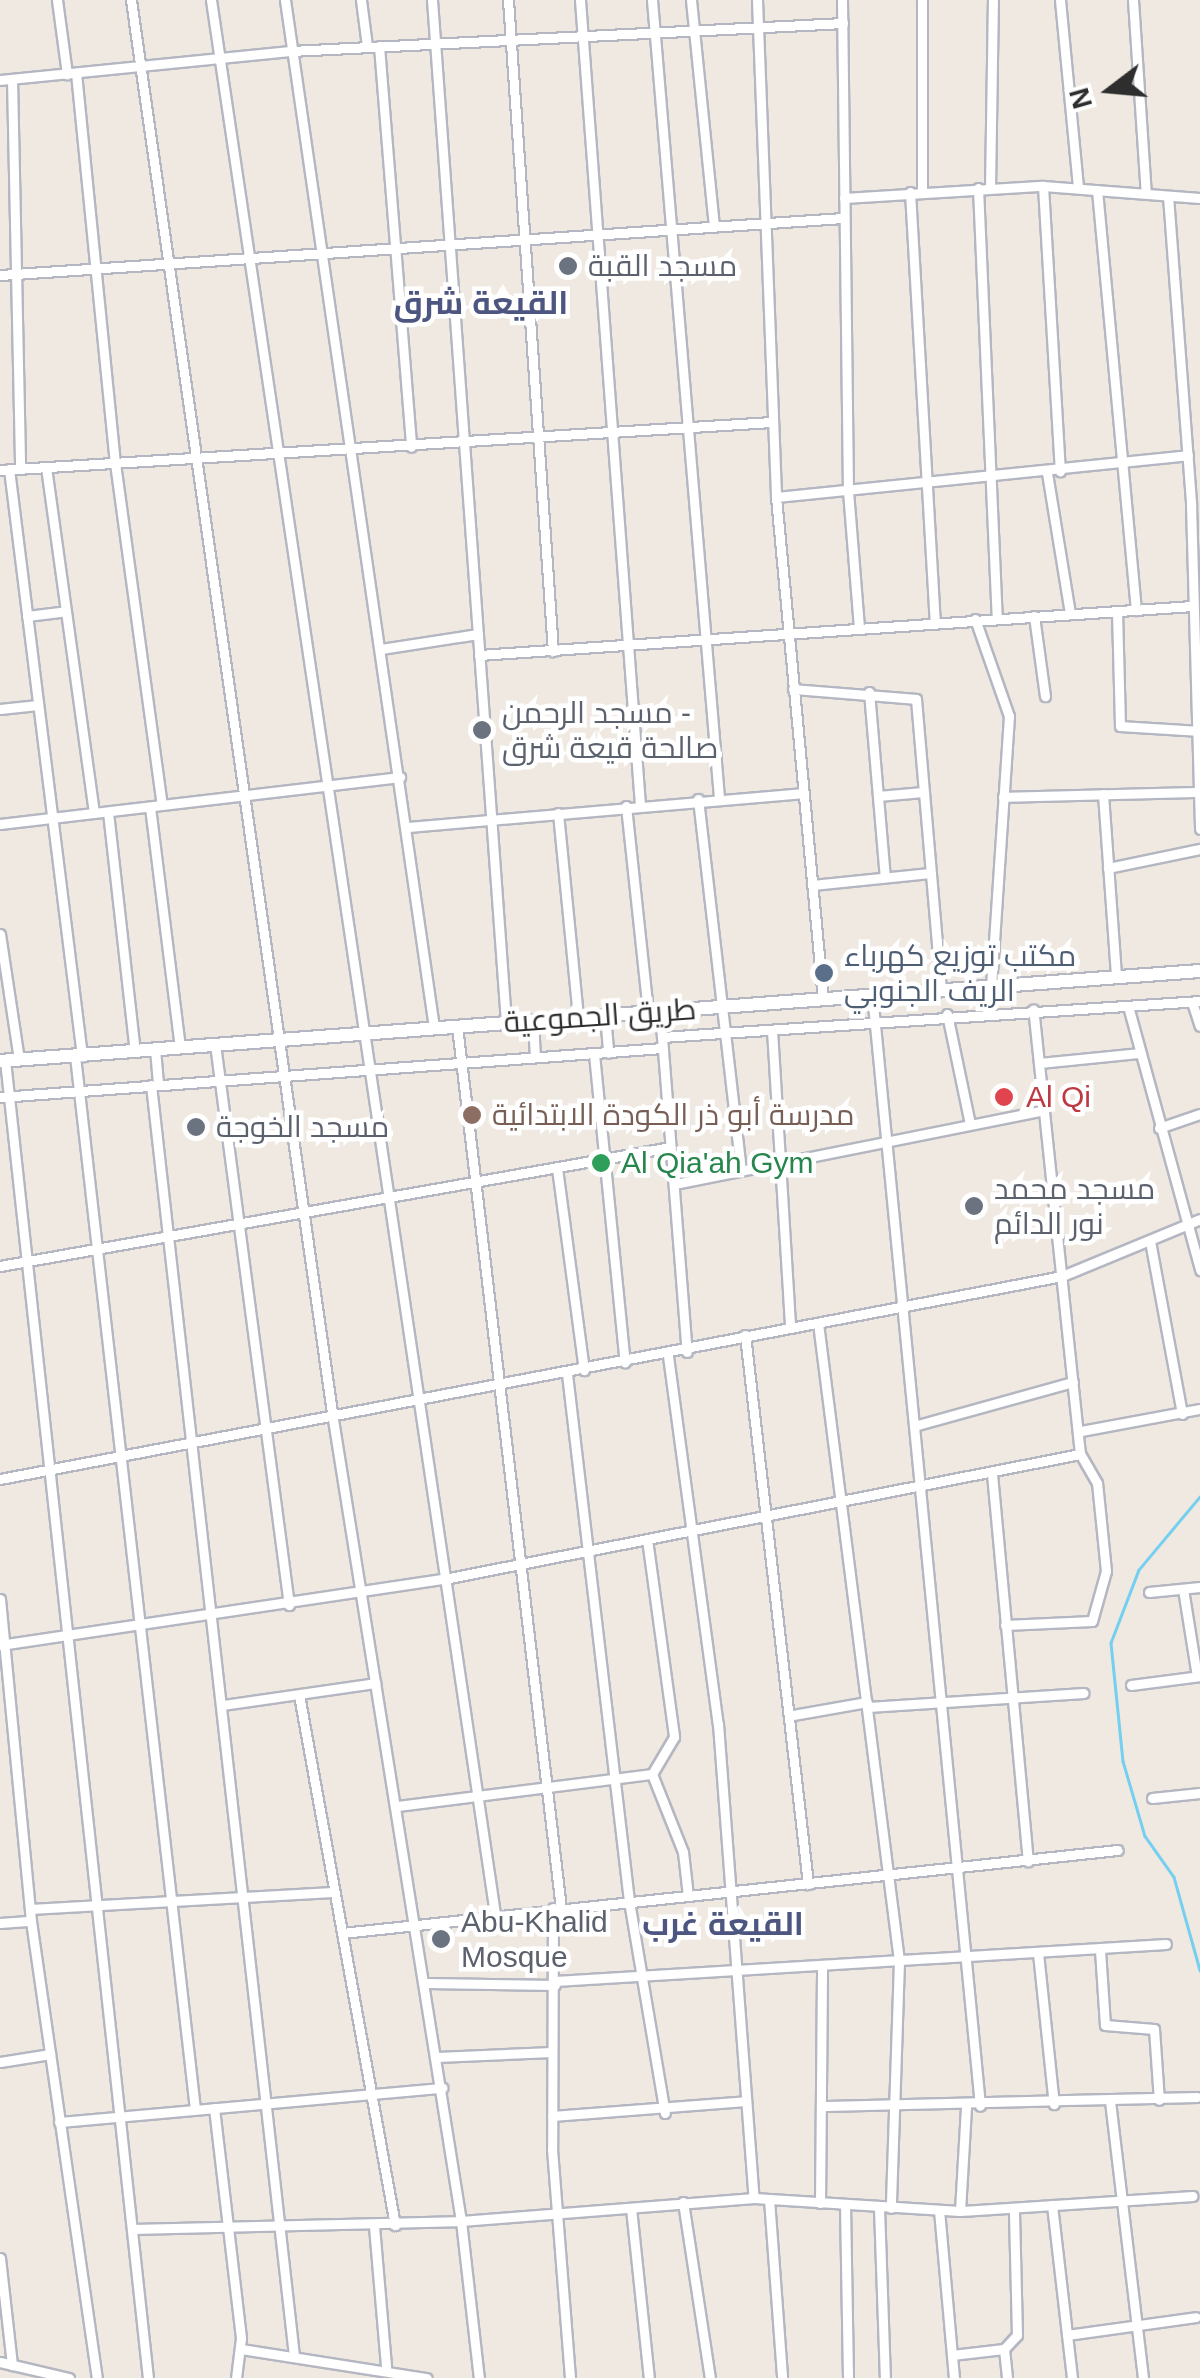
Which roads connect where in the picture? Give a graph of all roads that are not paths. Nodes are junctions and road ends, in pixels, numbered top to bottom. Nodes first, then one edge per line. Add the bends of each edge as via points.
1 (57, 0) edge
2 (131, 0) edge
3 (211, 0) edge
4 (285, 0) edge
5 (361, 0) edge
6 (432, 0) edge
7 (508, 0) edge
8 (580, 0) edge
9 (652, 0) edge
10 (691, 0) edge
11 (756, 0) edge
12 (842, 0) edge
13 (922, 0) edge
14 (992, 0) edge
15 (1060, 0) edge
16 (1132, 0) edge
17 (843, 24) junction
18 (758, 28) junction
19 (655, 32) junction
20 (694, 32) junction
21 (510, 37) junction
22 (582, 37) junction
23 (436, 43) junction
24 (367, 46) junction
25 (379, 46) junction
26 (291, 51) junction
27 (219, 58) junction
28 (140, 68) junction
29 (72, 74) junction
30 (6, 80) edge
31 (1044, 186) junction
32 (978, 188) junction
33 (990, 188) junction
34 (1078, 188) junction
35 (1097, 190) junction
36 (922, 191) junction
37 (910, 192) junction
38 (1146, 194) junction
39 (1168, 196) junction
40 (844, 198) junction
41 (1200, 198) edge
42 (842, 218) junction
43 (768, 221) junction
44 (714, 225) junction
45 (676, 229) junction
46 (602, 236) junction
47 (530, 238) junction
48 (449, 244) junction
49 (396, 246) junction
50 (319, 252) junction
51 (244, 257) junction
52 (167, 264) junction
53 (93, 268) junction
54 (16, 274) junction
55 (0, 275) edge
56 (772, 422) junction
57 (690, 430) junction
58 (618, 434) junction
59 (541, 437) junction
60 (463, 443) junction
61 (411, 447) junction
62 (352, 451) junction
63 (276, 455) junction
64 (1188, 455) junction
65 (197, 458) junction
66 (1120, 463) junction
67 (115, 464) junction
68 (46, 467) junction
69 (10, 469) edge
70 (1060, 471) junction
71 (1048, 473) junction
72 (990, 478) junction
73 (921, 484) junction
74 (848, 491) junction
75 (776, 498) junction
76 (1195, 504) edge
77 (1192, 606) junction
78 (1136, 610) junction
79 (66, 611) junction
80 (1117, 611) junction
81 (1070, 614) junction
82 (27, 616) junction
83 (1034, 616) junction
84 (997, 618) junction
85 (975, 619) junction
86 (935, 622) junction
87 (859, 628) junction
88 (788, 633) junction
89 (478, 634) junction
90 (703, 638) junction
91 (632, 645) junction
92 (382, 649) junction
93 (553, 652) junction
94 (479, 655) junction
95 (792, 689) junction
96 (868, 692) junction
97 (1044, 696) dead end
98 (38, 705) junction
99 (0, 709) edge
100 (1196, 731) edge
101 (400, 778) junction
102 (324, 787) junction
103 (923, 792) junction
104 (1197, 792) edge
105 (802, 793) junction
106 (1103, 794) junction
107 (248, 796) junction
108 (878, 796) junction
109 (1003, 797) junction
110 (719, 798) junction
111 (698, 799) junction
112 (162, 805) junction
113 (640, 805) junction
114 (626, 806) junction
115 (150, 807) junction
116 (108, 812) junction
117 (94, 813) junction
118 (558, 813) junction
119 (53, 818) junction
120 (491, 819) junction
121 (0, 824) edge
122 (408, 828) junction
123 (1200, 828) edge
124 (1200, 849) edge
125 (1108, 868) junction
126 (930, 873) junction
127 (886, 877) junction
128 (812, 885) junction
129 (0, 934) edge
130 (1200, 971) edge
131 (1116, 976) junction
132 (991, 985) junction
133 (941, 989) junction
134 (872, 994) junction
135 (823, 999) junction
136 (1196, 1001) edge
137 (1128, 1006) junction
138 (719, 1008) junction
139 (1034, 1009) junction
140 (654, 1012) junction
141 (947, 1014) junction
142 (604, 1015) junction
143 (578, 1016) junction
144 (533, 1020) junction
145 (506, 1022) junction
146 (874, 1023) junction
147 (458, 1026) junction
148 (1200, 1026) edge
149 (434, 1028) junction
150 (772, 1030) junction
151 (362, 1034) junction
152 (720, 1035) junction
153 (285, 1040) junction
154 (662, 1043) junction
155 (214, 1044) junction
156 (180, 1047) junction
157 (156, 1049) junction
158 (135, 1051) junction
159 (608, 1053) junction
160 (1138, 1053) junction
161 (594, 1054) junction
162 (79, 1056) junction
163 (536, 1058) junction
164 (8, 1060) edge
165 (1039, 1062) junction
166 (462, 1064) junction
167 (368, 1068) junction
168 (290, 1075) junction
169 (220, 1080) junction
170 (155, 1085) junction
171 (78, 1090) junction
172 (4, 1096) edge
173 (1044, 1110) junction
174 (1200, 1114) edge
175 (970, 1124) junction
176 (1159, 1128) junction
177 (886, 1138) junction
178 (671, 1147) junction
179 (780, 1158) junction
180 (604, 1160) junction
181 (558, 1168) junction
182 (741, 1172) junction
183 (478, 1182) junction
184 (674, 1184) junction
185 (383, 1197) junction
186 (307, 1209) junction
187 (1200, 1219) edge
188 (236, 1222) junction
189 (1187, 1225) junction
190 (166, 1237) junction
191 (1150, 1241) junction
192 (96, 1248) junction
193 (27, 1261) junction
194 (0, 1266) edge
195 (1200, 1270) edge
196 (1062, 1276) junction
197 (902, 1307) junction
198 (818, 1323) junction
199 (790, 1327) junction
200 (745, 1336) junction
201 (688, 1352) junction
202 (668, 1356) junction
203 (625, 1362) junction
204 (584, 1370) junction
205 (567, 1374) junction
206 (1073, 1382) junction
207 (498, 1385) junction
208 (416, 1400) junction
209 (1200, 1410) edge
210 (332, 1414) junction
211 (1182, 1414) junction
212 (914, 1426) junction
213 (263, 1427) junction
214 (1081, 1431) junction
215 (194, 1441) junction
216 (1080, 1454) junction
217 (124, 1456) junction
218 (53, 1471) junction
219 (992, 1474) junction
220 (0, 1479) edge
221 (923, 1486) junction
222 (839, 1502) junction
223 (770, 1518) junction
224 (696, 1531) junction
225 (646, 1539) junction
226 (590, 1550) junction
227 (521, 1564) junction
228 (444, 1579) junction
229 (1200, 1587) edge
230 (1183, 1589) junction
231 (1149, 1592) dead end
232 (362, 1593) junction
233 (0, 1599) edge
234 (288, 1605) junction
235 (216, 1612) junction
236 (145, 1620) junction
237 (1005, 1625) junction
238 (74, 1632) junction
239 (2, 1645) edge
240 (1198, 1676) edge
241 (376, 1682) junction
242 (1131, 1685) dead end
243 (1084, 1693) dead end
244 (299, 1695) junction
245 (1011, 1696) junction
246 (942, 1703) junction
247 (868, 1704) junction
248 (223, 1706) junction
249 (794, 1714) junction
250 (652, 1774) junction
251 (616, 1777) junction
252 (545, 1787) junction
253 (1200, 1793) edge
254 (478, 1794) junction
255 (1152, 1798) dead end
256 (398, 1806) junction
257 (1118, 1850) dead end
258 (1028, 1860) junction
259 (956, 1869) junction
260 (889, 1875) junction
261 (808, 1884) junction
262 (333, 1892) junction
263 (730, 1892) junction
264 (242, 1896) junction
265 (688, 1896) junction
266 (172, 1899) junction
267 (629, 1901) junction
268 (100, 1904) junction
269 (557, 1908) junction
270 (30, 1909) junction
271 (495, 1914) junction
272 (32, 1921) junction
273 (418, 1922) junction
274 (0, 1923) edge
275 (342, 1933) junction
276 (1166, 1944) dead end
277 (1100, 1950) junction
278 (1038, 1953) junction
279 (965, 1956) junction
280 (899, 1961) junction
281 (822, 1965) junction
282 (736, 1970) junction
283 (640, 1977) junction
284 (427, 1983) junction
285 (555, 1983) junction
286 (552, 2052) junction
287 (50, 2054) junction
288 (437, 2057) junction
289 (0, 2062) edge
290 (442, 2088) junction
291 (372, 2094) junction
292 (1196, 2098) dead end
293 (1159, 2100) junction
294 (745, 2101) junction
295 (1110, 2101) junction
296 (268, 2102) junction
297 (1054, 2104) junction
298 (826, 2106) junction
299 (900, 2106) junction
300 (966, 2106) junction
301 (980, 2106) junction
302 (214, 2108) junction
303 (195, 2109) junction
304 (666, 2112) junction
305 (125, 2116) junction
306 (552, 2116) junction
307 (59, 2122) junction
308 (1193, 2196) dead end
309 (754, 2198) junction
310 (769, 2199) junction
311 (1121, 2200) junction
312 (683, 2202) junction
313 (820, 2202) junction
314 (845, 2205) junction
315 (1052, 2205) junction
316 (632, 2208) junction
317 (879, 2208) junction
318 (892, 2208) junction
319 (1014, 2208) junction
320 (939, 2210) junction
321 (960, 2211) junction
322 (557, 2214) junction
323 (461, 2221) junction
324 (395, 2225) junction
325 (374, 2226) junction
326 (281, 2228) junction
327 (137, 2229) junction
328 (228, 2229) junction
329 (0, 2258) edge
330 (1196, 2317) dead end
331 (1136, 2324) junction
332 (1068, 2334) junction
333 (1004, 2349) junction
334 (241, 2350) junction
335 (952, 2355) junction
336 (294, 2356) junction
337 (0, 2362) edge
338 (12, 2365) junction
339 (386, 2366) junction
340 (63, 2377) edge
341 (97, 2378) edge
342 (148, 2378) edge
343 (236, 2378) edge
344 (427, 2378) edge
345 (479, 2378) edge
346 (570, 2378) edge
347 (649, 2378) edge
348 (710, 2378) edge
349 (782, 2378) edge
350 (848, 2378) edge
351 (886, 2378) edge
352 (954, 2378) edge
353 (1007, 2378) edge
354 (1072, 2378) edge
355 (1142, 2378) edge

1 - 29 street
2 - 28 street
3 - 27 street
4 - 26 street
5 - 24 street
6 - 23 street
7 - 21 street
8 - 22 street
9 - 19 street
10 - 20 street
11 - 18 street
12 - 17 street
13 - 36 street
14 - 33 street
15 - 34 street
16 - 38 street
17 - 18 street
17 - 40 street
18 - 20 street
18 - 43 street
19 - 20 street
19 - 22 street
19 - 45 street
20 - 44 street
21 - 22 street
21 - 23 street
21 - 47 street
22 - 46 street
23 - 25 street
23 - 48 street
24 - 25 street
24 - 26 street
25 - 49 street
26 - 27 street
26 - 50 street
27 - 28 street
27 - 51 street
28 - 29 street
28 - 52 street
29 - 30 street
29 - 53 street
30 - 54 street
31 - 33 street
31 - 34 street
31 - 70 street
32 - 33 street
32 - 36 street
32 - 72 street
34 - 35 street
35 - 38 street
35 - 66 street
36 - 37 street
37 - 40 street
37 - 73 street
38 - 39 street
39 - 41 street
39 - 64 street
40 - 42 street
42 - 43 street
42 - 74 street
43 - 44 street
43 - 56 street
44 - 45 street
45 - 46 street
45 - 57 street
46 - 47 street
46 - 58 street
47 - 48 street
47 - 59 street
48 - 49 street
48 - 60 street
49 - 50 street
49 - 61 street
50 - 51 street
50 - 62 street
51 - 52 street
51 - 63 street
52 - 53 street
52 - 65 street
53 - 54 street
53 - 67 street
54 - 55 street
54 - 69 street
56 - 57 street
56 - 75 street
57 - 58 street
57 - 90 street
58 - 59 street
58 - 91 street
59 - 60 street
59 - 93 street
60 - 61 street
60 - 89 street
61 - 62 street
62 - 63 street
62 - 92 street
63 - 65 street
63 - 102 street
64 - 66 street
64 - 76 street
65 - 67 street
65 - 107 street
66 - 70 street
66 - 78 street
67 - 68 street
67 - 112 street
68 - 69 street
68 - 79 street
69 - 82 street
70 - 71 street
71 - 72 street
71 - 81 street
72 - 73 street
72 - 84 street
73 - 74 street
73 - 86 street
74 - 75 street
74 - 87 street
75 - 88 street
76 - 77 street
77 - 78 street
77 - 100 street
78 - 80 street
79 - 82 street
79 - 117 street
80 - 81 street
80 - 100 street via 1120,726
81 - 83 street
82 - 98 street
83 - 84 street
83 - 97 street
84 - 85 street
85 - 86 street
85 - 109 street via 1009,716
86 - 87 street
87 - 88 street
88 - 90 street
88 - 95 street
89 - 92 street
89 - 94 street
90 - 91 street
90 - 110 street
91 - 93 street
91 - 113 street
92 - 101 street
93 - 94 street
94 - 120 street
95 - 96 street
95 - 105 street
96 - 103 street via 916,699
96 - 108 street
98 - 99 street
98 - 119 street
100 - 104 street
101 - 102 street
101 - 122 street
102 - 107 street
102 - 151 street
103 - 108 street
103 - 126 street
104 - 106 street
104 - 123 street
105 - 110 street
105 - 128 street
106 - 109 street
106 - 125 street
107 - 112 street
107 - 153 street
108 - 127 street
109 - 132 street
110 - 111 street
111 - 113 street
111 - 138 street
112 - 115 street
113 - 114 street
114 - 118 street
114 - 140 street
115 - 116 street
115 - 156 street
116 - 117 street
116 - 158 street
117 - 119 street
118 - 120 street
118 - 143 street
119 - 121 street
119 - 162 street
120 - 122 street
120 - 145 street
122 - 149 street
124 - 125 street
125 - 131 street
126 - 127 street
126 - 133 street
127 - 128 street
128 - 135 street
129 - 164 street
130 - 131 main road, طريق الجموعية
131 - 132 main road, طريق الجموعية
132 - 133 main road, طريق الجموعية
133 - 134 main road, طريق الجموعية
134 - 135 main road, طريق الجموعية
134 - 146 street
135 - 138 main road, طريق الجموعية
136 - 137 street
136 - 148 street
137 - 139 street
137 - 160 street
138 - 140 main road, طريق الجموعية
138 - 152 street
139 - 141 street
139 - 165 street
140 - 142 main road, طريق الجموعية
140 - 154 street
141 - 146 street
141 - 175 street
142 - 143 main road, طريق الجموعية
142 - 159 street
143 - 144 main road, طريق الجموعية
144 - 145 main road, طريق الجموعية
144 - 163 street
145 - 147 main road, طريق الجموعية
146 - 150 street
146 - 177 street
147 - 149 main road, طريق الجموعية
147 - 166 street
149 - 151 main road, طريق الجموعية
150 - 152 street
150 - 179 street
151 - 153 main road, طريق الجموعية
151 - 167 street
152 - 154 street
152 - 182 street
153 - 155 main road, طريق الجموعية
153 - 168 street
154 - 159 street
154 - 178 street
155 - 156 main road, طريق الجموعية
155 - 169 street
156 - 157 main road, طريق الجموعية
157 - 158 main road, طريق الجموعية
157 - 170 street
158 - 162 main road, طريق الجموعية
159 - 161 street
160 - 165 street
160 - 176 street
161 - 163 street
161 - 180 street
162 - 164 main road, طريق الجموعية
162 - 171 street
163 - 166 street
164 - 172 street
165 - 173 street
166 - 167 street
166 - 183 street
167 - 168 street
167 - 185 street
168 - 169 street
168 - 186 street
169 - 170 street
169 - 188 street
170 - 171 street
170 - 190 street
171 - 172 street
171 - 192 street
172 - 193 street
173 - 175 street
173 - 196 street
174 - 176 street
175 - 177 street
176 - 189 street
177 - 179 street
177 - 197 street
178 - 180 street
178 - 184 street
179 - 182 street
179 - 199 street
180 - 181 street
180 - 203 street
181 - 183 street
181 - 204 street
182 - 184 street
183 - 185 street
183 - 207 street
184 - 201 street
185 - 186 street
185 - 208 street
186 - 188 street
186 - 210 street
187 - 189 street
188 - 190 street
188 - 213 street
189 - 191 street
189 - 195 street
190 - 192 street
190 - 215 street
191 - 196 street
191 - 211 street
192 - 193 street
192 - 217 street
193 - 194 street
193 - 218 street
196 - 197 street
196 - 206 street
197 - 198 street
197 - 212 street
198 - 199 street
198 - 222 street
199 - 200 street
200 - 201 street
200 - 223 street
201 - 202 street
202 - 203 street
202 - 224 street
203 - 204 street
204 - 205 street
205 - 207 street
205 - 226 street
206 - 212 street
206 - 214 street
207 - 208 street
207 - 227 street
208 - 210 street
208 - 228 street
209 - 211 street
210 - 213 street
210 - 232 street
211 - 214 street
212 - 221 street
213 - 215 street
213 - 234 street
214 - 216 street
215 - 217 street
215 - 235 street
216 - 219 street
216 - 237 street via 1102,1514 1100,1614
217 - 218 street
217 - 236 street
218 - 220 street
218 - 238 street
219 - 221 street
219 - 237 street
221 - 222 street
221 - 246 street
222 - 223 street
222 - 247 street
223 - 224 street
223 - 249 street
224 - 225 street
224 - 263 street
225 - 226 street
225 - 250 street via 674,1737
226 - 227 street
226 - 251 street
227 - 228 street
227 - 252 street
228 - 232 street
228 - 254 street
229 - 230 street
230 - 231 street
230 - 240 street
232 - 234 street
232 - 241 street
233 - 239 street
234 - 235 street
235 - 236 street
235 - 248 street
236 - 238 street
236 - 266 street
237 - 245 street
238 - 239 street
238 - 268 street
239 - 270 street
240 - 242 street
241 - 244 street
241 - 256 street
243 - 245 street
244 - 248 street
244 - 262 street
245 - 246 street
245 - 258 street
246 - 247 street
246 - 259 street
247 - 249 street
247 - 260 street
248 - 264 street
249 - 261 street
250 - 251 street
250 - 265 street via 684,1852
251 - 252 street
251 - 267 street
252 - 254 street
252 - 269 street
253 - 255 street
254 - 256 street
254 - 271 street
256 - 273 street
257 - 258 street
258 - 259 street
259 - 260 street
259 - 279 street
260 - 261 street
260 - 280 street
261 - 263 street
262 - 264 street
262 - 275 street
263 - 265 street
263 - 282 street
264 - 266 street
264 - 296 street
265 - 267 street
266 - 268 street
266 - 303 street
267 - 269 street
267 - 283 street
268 - 270 street
268 - 305 street
269 - 271 street
269 - 285 street
270 - 272 street
271 - 273 street
272 - 274 street
272 - 287 street
273 - 275 street
273 - 284 street
275 - 291 street
276 - 277 street
277 - 278 street
277 - 293 street via 1105,2025 1154,2030
278 - 279 street
278 - 297 street
279 - 280 street
279 - 301 street
280 - 281 street
280 - 299 street
281 - 282 street
281 - 298 street
282 - 283 street
282 - 294 street
283 - 285 street
283 - 304 street
284 - 285 street
284 - 288 street
285 - 286 street
286 - 288 street
286 - 306 street
287 - 289 street
287 - 307 street
288 - 290 street
290 - 291 street
290 - 323 street
291 - 296 street
291 - 324 street
292 - 293 street
293 - 295 street
294 - 304 street
294 - 309 street
295 - 297 street
295 - 311 street
296 - 302 street
296 - 326 street
297 - 301 street
298 - 299 street
298 - 313 street
299 - 300 street
299 - 318 street
300 - 301 street
300 - 321 street
302 - 303 street
302 - 328 street
303 - 305 street
304 - 306 street
305 - 307 street
305 - 327 street
306 - 322 street
307 - 341 street
308 - 311 street
309 - 310 street
309 - 312 street
310 - 313 street
310 - 349 street
311 - 315 street
311 - 331 street
312 - 316 street
312 - 348 street
313 - 314 street
314 - 317 street
314 - 350 street
315 - 319 street
315 - 332 street
316 - 322 street
316 - 347 street
317 - 318 street
317 - 351 street
318 - 320 street
319 - 321 street
319 - 333 street via 1022,2313
320 - 321 street
320 - 335 street
322 - 323 street
322 - 346 street
323 - 324 street
323 - 345 street
324 - 325 street
325 - 326 street
325 - 339 street
326 - 328 street
326 - 336 street
327 - 328 street
327 - 342 street
328 - 334 street
329 - 338 street
330 - 331 street
331 - 332 street
331 - 355 street
332 - 354 street
333 - 335 street
333 - 353 street
334 - 336 street
334 - 343 street
335 - 352 street
336 - 339 street
337 - 338 street
338 - 340 street
339 - 344 street

